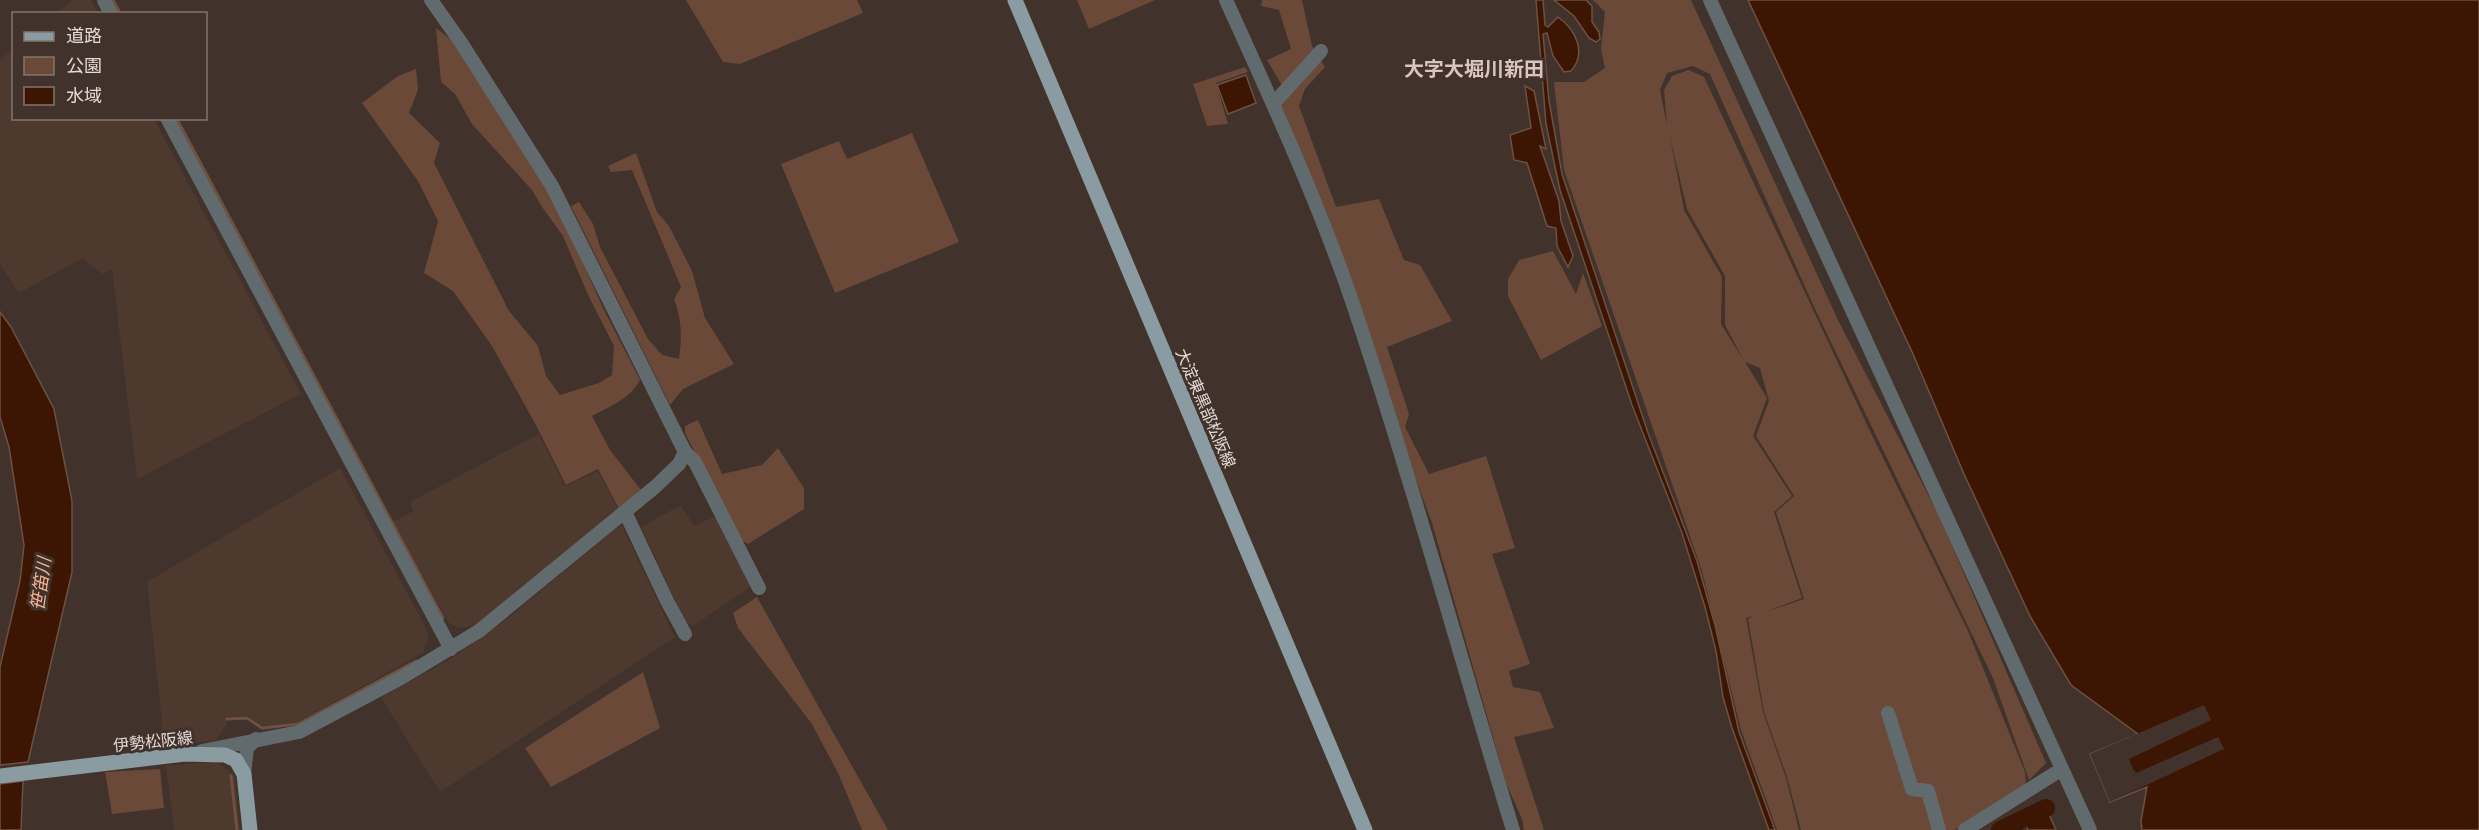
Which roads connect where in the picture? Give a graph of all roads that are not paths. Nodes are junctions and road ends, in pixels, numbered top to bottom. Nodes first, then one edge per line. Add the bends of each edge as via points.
1 (431, 0) edge
2 (1015, 0) edge
3 (1226, 0) edge
4 (1710, 0) edge
5 (1321, 51) dead end
6 (1273, 104) junction
7 (168, 120) edge
8 (686, 452) junction
9 (625, 512) junction
10 (759, 588) dead end
11 (686, 634) dead end
12 (451, 649) junction
13 (1888, 712) dead end
14 (256, 739) junction
15 (185, 754) junction
16 (2062, 769) junction
17 (244, 774) junction
18 (0, 776) edge
19 (250, 830) edge
20 (1365, 830) edge
21 (1513, 830) edge
22 (1939, 830) edge
23 (1965, 830) edge
24 (2090, 830) edge

1 - 8 street via 552,186
2 - 20 main road, 大淀東黒部松阪線
3 - 6 street
4 - 16 street
5 - 6 street
6 - 21 street via 1359,321
7 - 12 street
8 - 9 street via 671,472
8 - 10 street via 695,462
9 - 11 street
9 - 12 street via 479,631
12 - 14 street via 299,732
13 - 22 street via 1912,789 1928,790
14 - 15 street
14 - 17 street via 247,748
15 - 17 main road, 伊勢松阪線 via 225,755 236,760
15 - 18 main road, 伊勢松阪線
16 - 23 street
16 - 24 street
17 - 19 main road

